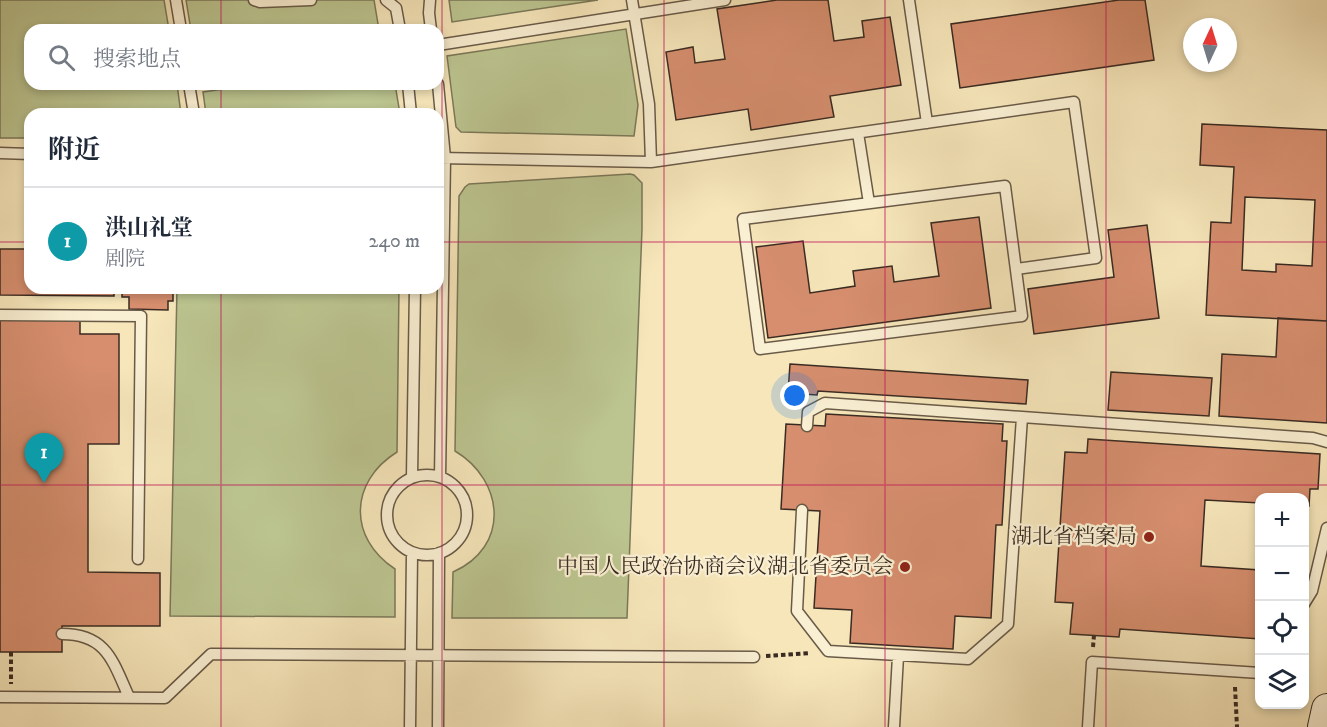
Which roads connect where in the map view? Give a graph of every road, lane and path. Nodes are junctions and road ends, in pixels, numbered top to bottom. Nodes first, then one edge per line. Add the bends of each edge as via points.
1 (176, 0) edge
2 (254, 0) edge
3 (311, 0) edge
4 (386, 0) edge
5 (430, 0) edge
6 (632, 0) edge
7 (725, 0) edge
8 (909, 0) edge
9 (634, 14) junction
10 (180, 24) edge
11 (399, 24) edge
12 (430, 24) edge
13 (444, 44) edge
14 (190, 90) edge
15 (409, 90) edge
16 (438, 90) edge
17 (193, 108) edge
18 (410, 108) edge
19 (439, 108) edge
20 (927, 123) junction
21 (858, 134) junction
22 (0, 153) edge
23 (24, 154) edge
24 (444, 158) edge
25 (651, 162) junction
26 (869, 203) junction
27 (1016, 269) junction
28 (415, 294) edge
29 (441, 294) edge
30 (0, 315) edge
31 (1022, 417) junction
32 (807, 426) dead end
33 (1327, 442) edge
34 (412, 476) junction
35 (440, 477) junction
36 (802, 510) dead end
37 (1327, 528) edge
38 (412, 553) junction
39 (439, 553) junction
40 (138, 560) dead end
41 (1307, 601) edge
42 (63, 634) dead end
43 (828, 651) junction
44 (11, 652) dead end
45 (411, 655) junction
46 (438, 655) junction
47 (898, 656) junction
48 (754, 657) joint
49 (1234, 671) junction
50 (1255, 673) edge
51 (5, 697) edge
52 (129, 698) junction
53 (1327, 709) edge
54 (410, 727) edge
55 (438, 727) edge
56 (894, 727) edge
57 (1088, 727) edge
58 (1237, 727) edge
59 (1323, 727) edge

1 - 10 lane
2 - 3 lane
4 - 11 lane via 396,8
5 - 12 lane
6 - 9 lane
7 - 9 lane
8 - 20 lane
9 - 13 lane
9 - 25 lane via 649,104
14 - 17 lane
15 - 18 lane
16 - 19 lane
20 - 21 lane
20 - 27 lane via 1074,102 1096,258
21 - 25 lane
21 - 26 lane
22 - 23 lane
24 - 25 lane
26 - 27 lane via 1005,186
26 - 27 lane via 743,219 760,349 1022,316
28 - 34 lane
29 - 35 lane
30 - 40 lane via 141,315
31 - 32 lane via 825,403 808,412
31 - 33 lane
31 - 47 lane via 1008,624 968,660
34 - 35 lane
34 - 38 lane via 394,491 387,514 394,537
35 - 39 lane via 460,491 467,515 459,539
36 - 43 lane via 797,611
37 - 41 lane
38 - 39 lane
38 - 45 lane
39 - 46 lane
42 - 52 lane via 90,638 106,650
43 - 47 lane
43 - 48 path
44 - 51 path
45 - 46 lane
45 - 52 lane via 211,654 165,698
45 - 54 lane
46 - 48 lane
46 - 55 lane
47 - 56 lane
49 - 50 lane
49 - 57 lane via 1092,662
49 - 58 path
51 - 52 lane
53 - 59 main road

